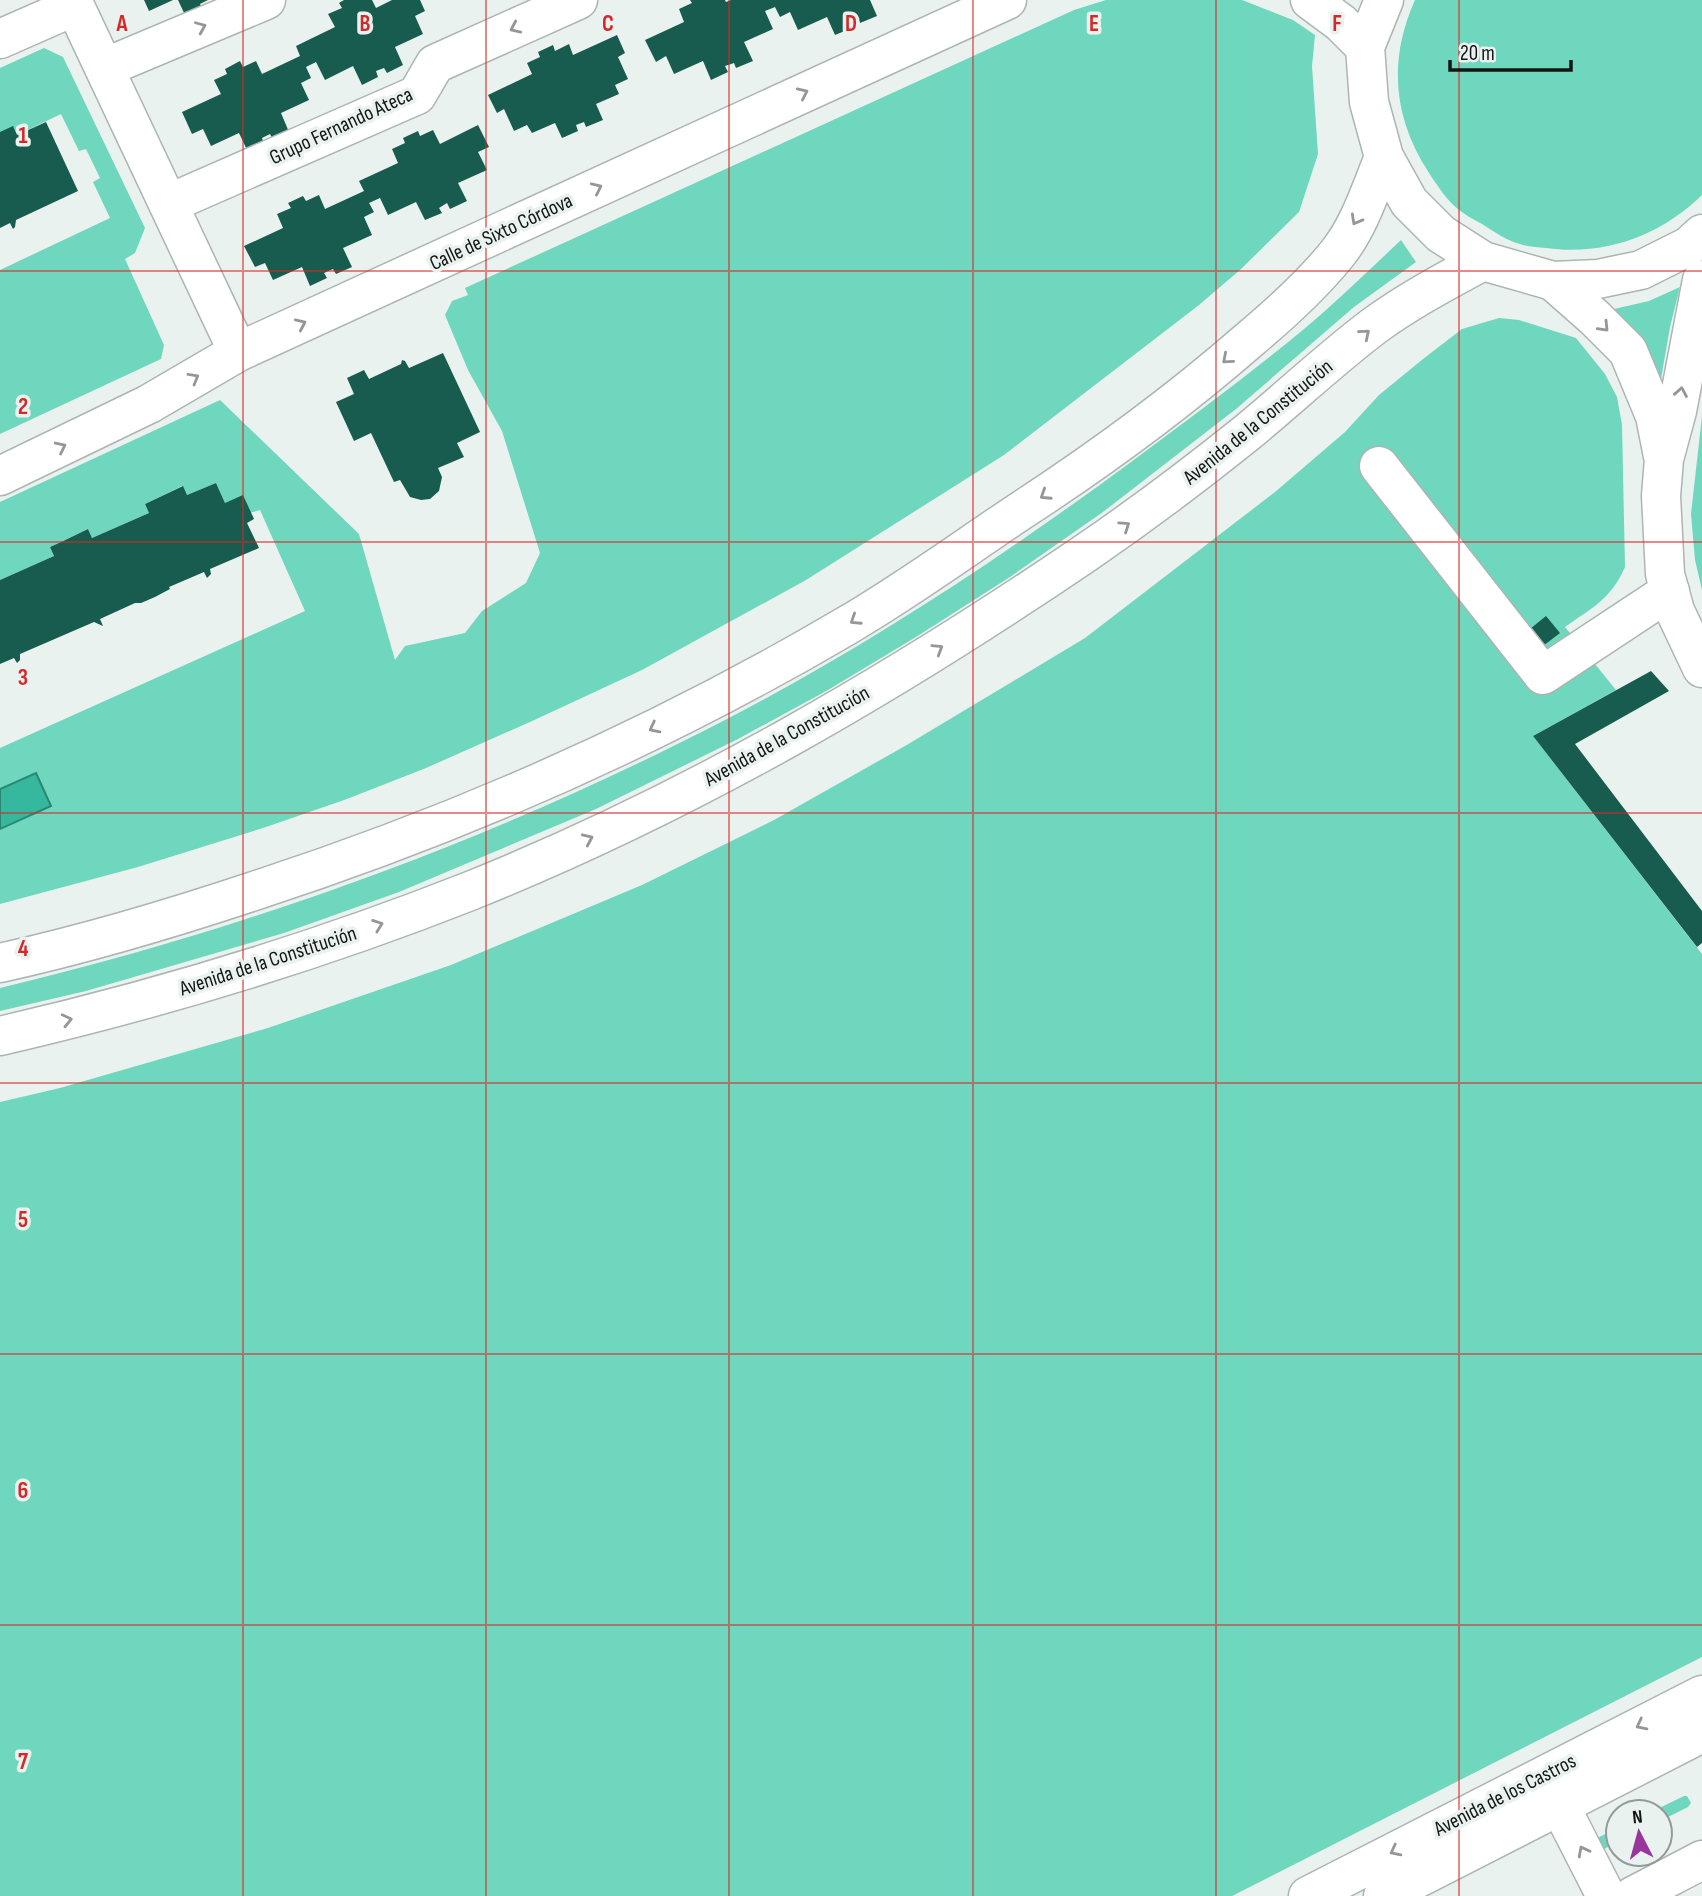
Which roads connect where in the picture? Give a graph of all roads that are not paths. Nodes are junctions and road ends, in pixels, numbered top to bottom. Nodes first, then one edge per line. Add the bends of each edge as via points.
1 (266, 0) edge
2 (578, 0) edge
3 (1007, 0) edge
4 (1310, 0) edge
5 (1384, 0) edge
6 (73, 3) edge
7 (0, 38) edge
8 (1365, 47) junction
9 (104, 68) junction
10 (1384, 158) junction
11 (169, 204) junction
12 (1702, 234) edge
13 (1483, 261) junction
14 (1702, 280) edge
15 (1553, 281) junction
16 (239, 352) junction
17 (1664, 458) junction
18 (1379, 466) dead end
19 (0, 476) edge
20 (1670, 591) junction
21 (1702, 668) edge
22 (0, 963) edge
23 (0, 1036) edge
24 (1702, 1695) edge
25 (1702, 1733) edge
26 (1560, 1806) junction
27 (1702, 1860) edge
28 (1308, 1896) edge
29 (1383, 1896) edge
30 (1606, 1896) edge
31 (1633, 1896) edge

9 -> 1 main road
2 -> 11 main road, Grupo Fernando Ateca via 435,64 417,95
16 -> 3 main road, Calle de Sixto Córdova
4 - 8 main road
5 - 8 main road
6 - 7 main road
6 - 9 main road
8 - 10 main road via 1369,102
9 - 11 main road
10 - 13 main road via 1409,202 1441,234
10 -> 22 main road via 1339,252 1279,315 1093,463 848,625 580,765 444,824 193,911
11 - 16 main road
12 - 15 main road via 1689,246 1641,270 1598,279
13 - 15 main road
23 -> 13 main road, Avenida de la Constitución via 102,1013 336,940 472,890 742,764 1007,606 1153,507 1374,326
17 -> 14 main road
15 -> 17 main road via 1628,351 1655,416
19 -> 16 main road, Calle de Sixto Córdova via 149,404
17 - 20 main road via 1662,536
18 - 20 main road via 1543,675
20 - 21 main road
24 -> 28 main road, Avenida de los Castros
25 - 26 main road, Avenida de los Castros
26 - 29 main road, Avenida de los Castros
30 -> 26 main road, Avenida de los Castros
27 - 31 main road

